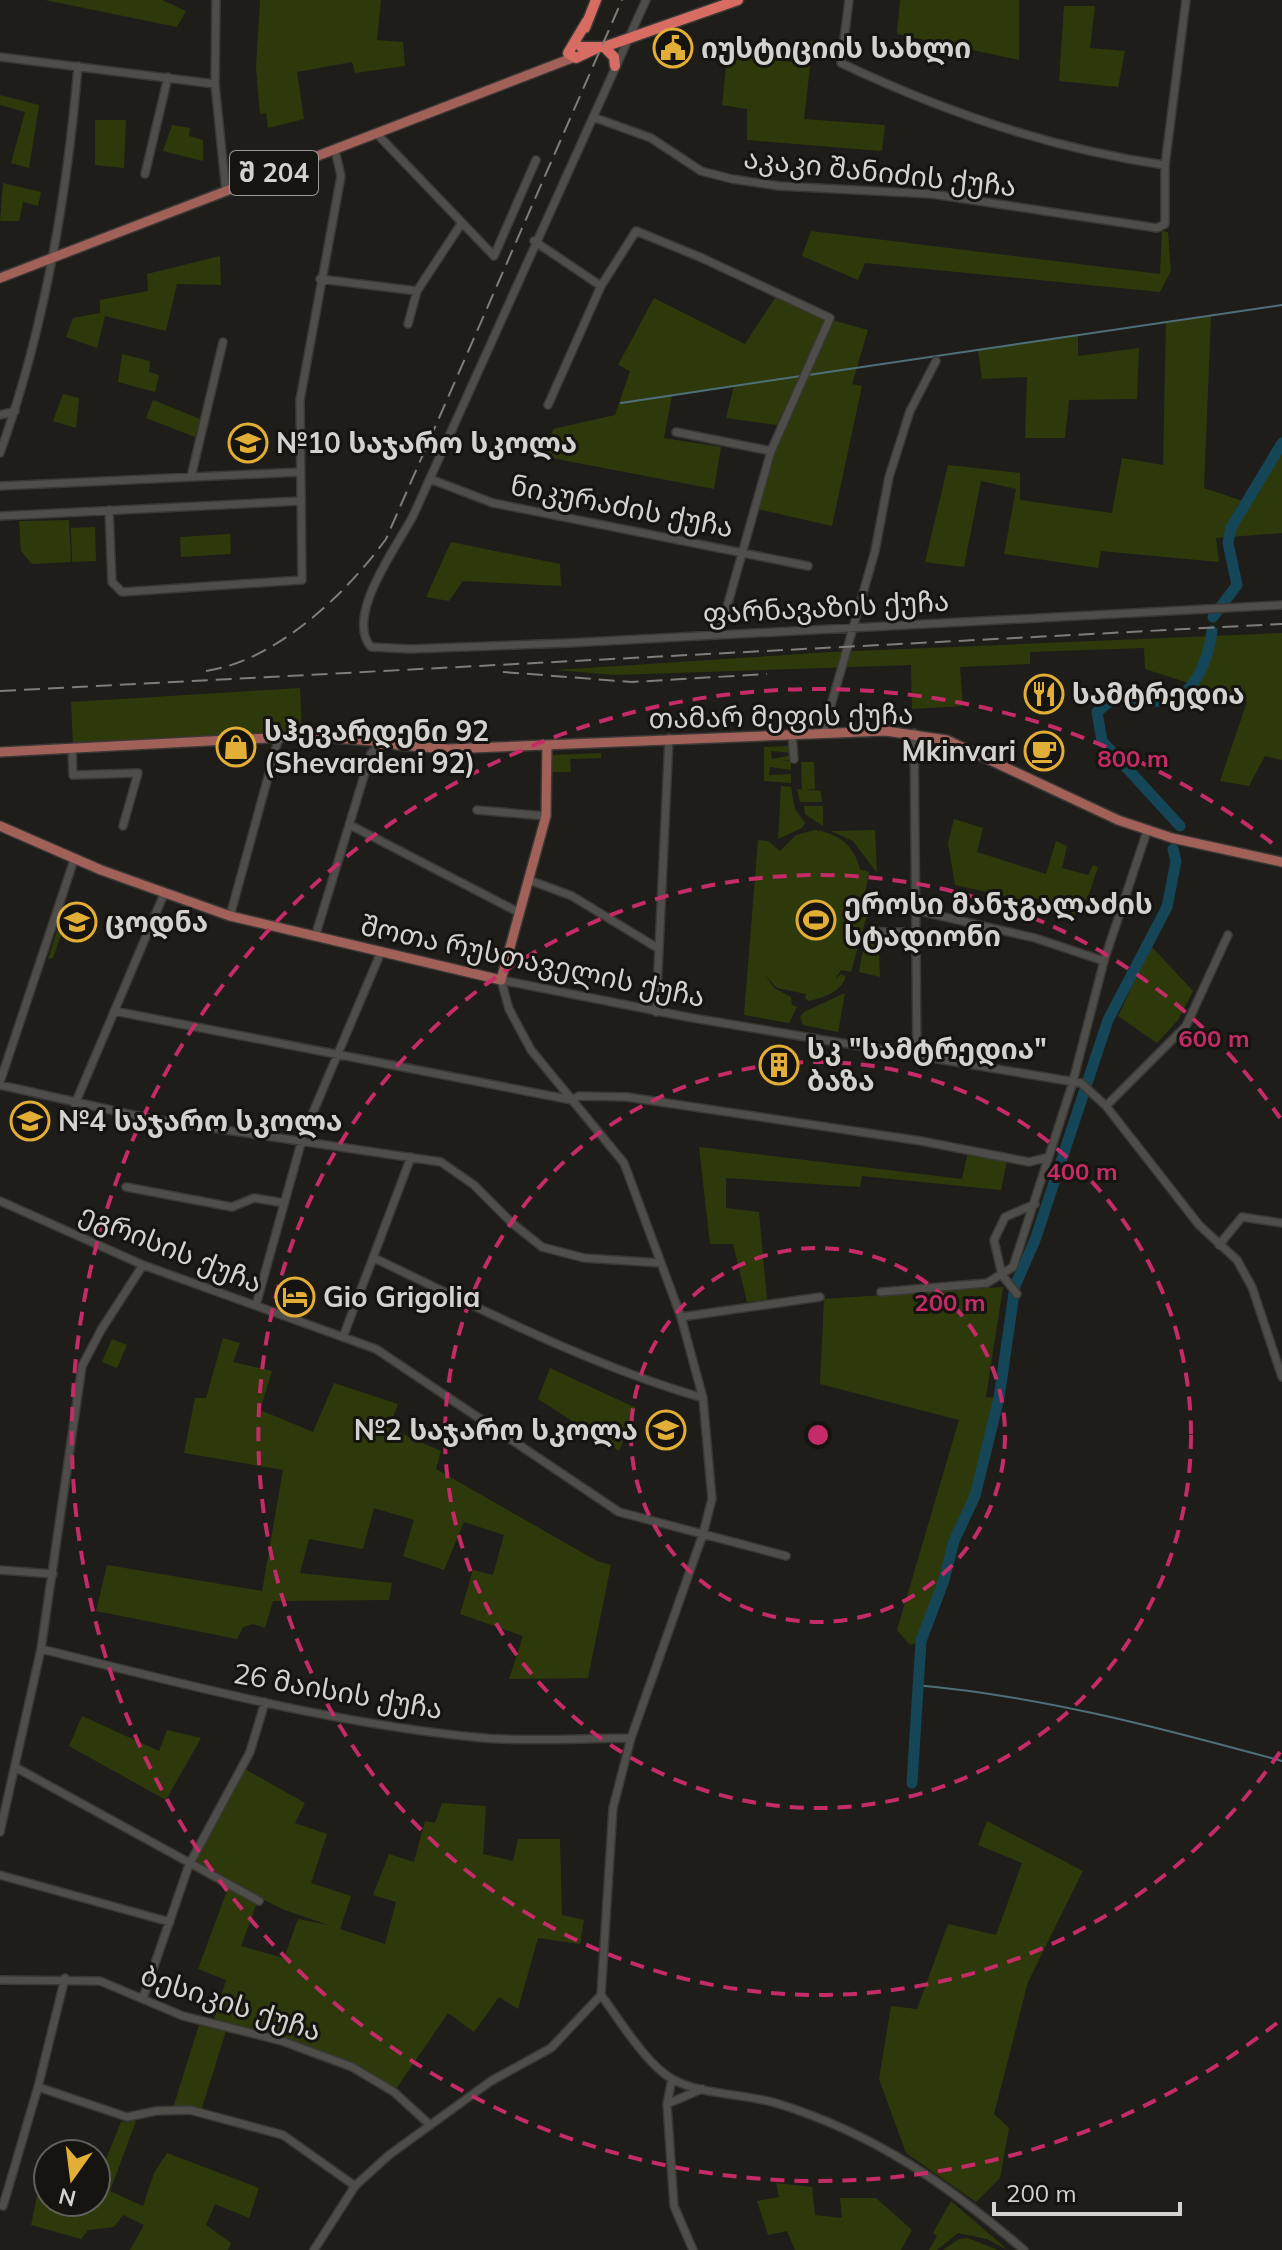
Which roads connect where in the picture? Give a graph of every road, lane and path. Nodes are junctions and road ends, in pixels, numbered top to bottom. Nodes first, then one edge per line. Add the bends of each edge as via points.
1 (216, 0) edge
2 (596, 0) edge
3 (646, 0) edge
4 (738, 0) edge
5 (849, 0) edge
6 (1186, 0) edge
7 (629, 39) junction
8 (601, 47) junction
9 (575, 50) junction
10 (0, 57) edge
11 (78, 66) junction
12 (615, 66) junction
13 (168, 77) junction
14 (215, 84) junction
15 (593, 117) junction
16 (377, 134) junction
17 (335, 150) junction
18 (536, 160) dead end
19 (1165, 165) junction
20 (145, 174) dead end
21 (226, 192) junction
22 (461, 224) junction
23 (534, 241) junction
24 (52, 258) junction
25 (0, 278) edge
26 (320, 279) junction
27 (601, 286) junction
28 (417, 291) junction
29 (408, 324) dead end
30 (223, 342) dead end
31 (936, 361) dead end
32 (548, 405) dead end
33 (15, 411) junction
34 (0, 415) edge
35 (676, 432) dead end
36 (771, 451) junction
37 (0, 453) edge
38 (301, 472) junction
39 (191, 477) junction
40 (430, 479) junction
41 (0, 486) edge
42 (301, 501) junction
43 (109, 510) junction
44 (0, 516) edge
45 (742, 552) junction
46 (808, 566) dead end
47 (1282, 605) edge
48 (853, 626) junction
49 (719, 635) junction
50 (823, 733) junction
51 (914, 733) junction
52 (792, 734) junction
53 (279, 737) junction
54 (669, 738) junction
55 (381, 744) junction
56 (547, 745) junction
57 (72, 749) junction
58 (0, 752) edge
59 (794, 759) dead end
60 (477, 810) dead end
61 (546, 816) junction
62 (350, 825) junction
63 (0, 826) edge
64 (123, 826) dead end
65 (1147, 831) junction
66 (74, 860) junction
67 (1282, 862) edge
68 (529, 880) junction
69 (164, 894) junction
70 (915, 910) junction
71 (520, 913) junction
72 (230, 916) junction
73 (879, 932) dead end
74 (916, 932) junction
75 (1228, 935) dead end
76 (315, 937) junction
77 (659, 949) junction
78 (381, 952) junction
79 (1104, 961) junction
80 (501, 980) junction
81 (114, 1011) junction
82 (656, 1012) junction
83 (336, 1053) junction
84 (917, 1056) junction
85 (1073, 1079) junction
86 (0, 1084) edge
87 (572, 1100) junction
88 (75, 1104) junction
89 (1106, 1106) junction
90 (302, 1141) junction
91 (411, 1157) junction
92 (1045, 1158) junction
93 (126, 1187) dead end
94 (0, 1201) edge
95 (284, 1203) junction
96 (1035, 1204) junction
97 (1282, 1223) edge
98 (1219, 1245) junction
99 (374, 1258) junction
100 (661, 1263) junction
101 (143, 1265) junction
102 (1002, 1275) junction
103 (1014, 1291) dead end
104 (881, 1292) dead end
105 (820, 1297) dead end
106 (256, 1305) junction
107 (681, 1317) junction
108 (343, 1337) junction
109 (1282, 1377) edge
110 (703, 1398) junction
111 (703, 1534) junction
112 (786, 1556) dead end
113 (0, 1570) edge
114 (53, 1574) junction
115 (41, 1649) junction
116 (265, 1702) junction
117 (631, 1738) junction
118 (15, 1767) junction
119 (0, 1832) edge
120 (189, 1865) junction
121 (0, 1875) edge
122 (259, 1901) dead end
123 (170, 1922) junction
124 (65, 1978) junction
125 (0, 1980) edge
126 (601, 1995) junction
127 (143, 1998) junction
128 (672, 2079) junction
129 (38, 2087) junction
130 (704, 2088) junction
131 (667, 2104) junction
132 (430, 2125) junction
133 (355, 2186) junction
134 (3, 2206) dead end
135 (314, 2250) edge
136 (693, 2250) edge
137 (1024, 2250) edge

1 - 14 street
2 - 9 highway
3 - 7 street
4 - 7 highway
5 - 19 street via 841,63 976,119 1116,158
6 - 19 street
7 - 8 highway
7 - 12 street
8 - 9 highway
8 - 12 highway via 614,57
9 - 16 main road, შ 204 via 549,68
10 - 11 street
11 - 13 street
11 - 24 street via 71,153
12 - 15 street
13 - 14 street
13 - 20 street
14 - 21 street
15 - 19 street, აკაკი შანიძის ქუჩა via 651,138 701,171 732,179 932,194 1157,228 1165,224
15 - 23 street
16 - 17 main road, შ 204
16 - 22 street
17 - 21 main road, შ 204
17 - 26 street via 341,176
18 - 22 street via 494,256
21 - 24 main road, შ 204
22 - 28 street
23 - 27 street
23 - 40 street
24 - 25 main road, შ 204
24 - 33 street
26 - 28 street
26 - 38 street via 300,400
27 - 32 street
27 - 36 street via 636,231 830,318
28 - 29 street
30 - 39 street
31 - 48 street via 910,411 889,477
33 - 34 street
33 - 37 street
35 - 36 street
36 - 45 street
38 - 39 street
38 - 42 street
39 - 41 street
40 - 45 street, ნიკურაძის ქუჩა via 493,503
40 - 49 street, ფარნავაზის ქუჩა via 366,604 365,636 371,647
42 - 43 street
42 - 43 street via 305,575 297,583 122,592 112,582
43 - 44 street
45 - 46 street, ნიკურაძის ქუჩა
45 - 49 street
47 - 48 street, ფარნავაზის ქუჩა
48 - 49 street, ფარნავაზის ქუჩა
48 - 50 street
50 - 51 main road, თამარ მეფის ქუჩა
50 - 52 main road, თამარ მეფის ქუჩა
51 - 65 main road, თამარ მეფის ქუჩა via 947,740
51 - 70 street
52 - 54 main road, თამარ მეფის ქუჩა
52 - 59 street
53 - 55 main road, თამარ მეფის ქუჩა
53 - 57 main road, თამარ მეფის ქუჩა
53 - 72 street
54 - 56 main road, თამარ მეფის ქუჩა
54 - 77 street
55 - 56 main road, თამარ მეფის ქუჩა via 448,749
55 - 62 street via 371,753
56 - 61 main road
57 - 58 main road, თამარ მეფის ქუჩა
57 - 64 street via 73,775 138,773
60 - 61 street
61 - 68 main road
62 - 71 street
62 - 76 street
63 - 66 main road, შოთა რუსთაველის ქუჩა
65 - 67 main road, თამარ მეფის ქუჩა
65 - 79 street
66 - 69 main road, შოთა რუსთაველის ქუჩა
66 - 86 street
68 - 71 main road
68 - 77 street via 572,896
69 - 72 main road, შოთა რუსთაველის ქუჩა
69 - 81 street
70 - 74 street
70 - 79 street via 1035,938
71 - 80 main road
72 - 76 main road, შოთა რუსთაველის ქუჩა
73 - 74 street
74 - 84 street
75 - 89 street via 1186,1026
76 - 78 main road, შოთა რუსთაველის ქუჩა
77 - 82 street
78 - 80 main road, შოთა რუსთაველის ქუჩა
78 - 83 street
79 - 85 street
80 - 82 street, შოთა რუსთაველის ქუჩა
80 - 87 street via 509,1009 531,1050
81 - 83 street
81 - 88 street
82 - 84 street, შოთა რუსთაველის ქუჩა
83 - 87 street
83 - 90 street
84 - 85 street, შოთა რუსთაველის ქუჩა
85 - 89 street, შოთა რუსთაველის ქუჩა
85 - 92 street
86 - 88 street
87 - 92 street via 627,1097 1029,1162
87 - 100 street via 624,1163
88 - 90 street
89 - 98 street
90 - 91 street
90 - 95 street
91 - 99 street
91 - 100 street via 441,1162 542,1247 584,1258
92 - 96 street
93 - 95 street via 232,1207 254,1198
94 - 101 street, ეგრისის ქუჩა
95 - 106 street
96 - 102 street via 1013,1267
96 - 102 street via 1005,1217 995,1232 994,1252
97 - 98 street via 1242,1217
98 - 109 street via 1237,1260 1252,1287
99 - 108 street
99 - 110 street via 648,1382
100 - 107 street
101 - 106 street, ეგრისის ქუჩა
101 - 114 street via 82,1366
102 - 103 street
102 - 104 street via 987,1283
105 - 107 street
106 - 108 street, ეგრისის ქუჩა
107 - 110 street
108 - 111 street, ეგრისის ქუჩა via 376,1349 619,1512
110 - 111 street via 712,1499
111 - 112 street, ეგრისის ქუჩა
111 - 117 street
113 - 114 street
114 - 115 street
115 - 116 street, 26 მაისის ქუჩა
115 - 118 street
116 - 117 street, 26 მაისის ქუჩა via 487,1738
116 - 120 street via 250,1752
117 - 126 street via 613,1808
118 - 119 street
118 - 120 street
120 - 122 street
120 - 123 street
121 - 123 street
123 - 127 street
124 - 125 street, ბესიკის ქუჩა
124 - 127 street, ბესიკის ქუჩა via 100,1981
124 - 129 street
126 - 128 street
126 - 132 street via 551,2048 491,2081
127 - 132 street, ბესიკის ქუჩა via 183,2016 282,2041 352,2067 394,2092
128 - 130 street
128 - 131 street
129 - 133 street via 127,2117 190,2110 283,2135
129 - 134 street
130 - 131 street
130 - 137 street via 777,2103 901,2156
131 - 136 street via 674,2206
132 - 133 street
133 - 135 street

